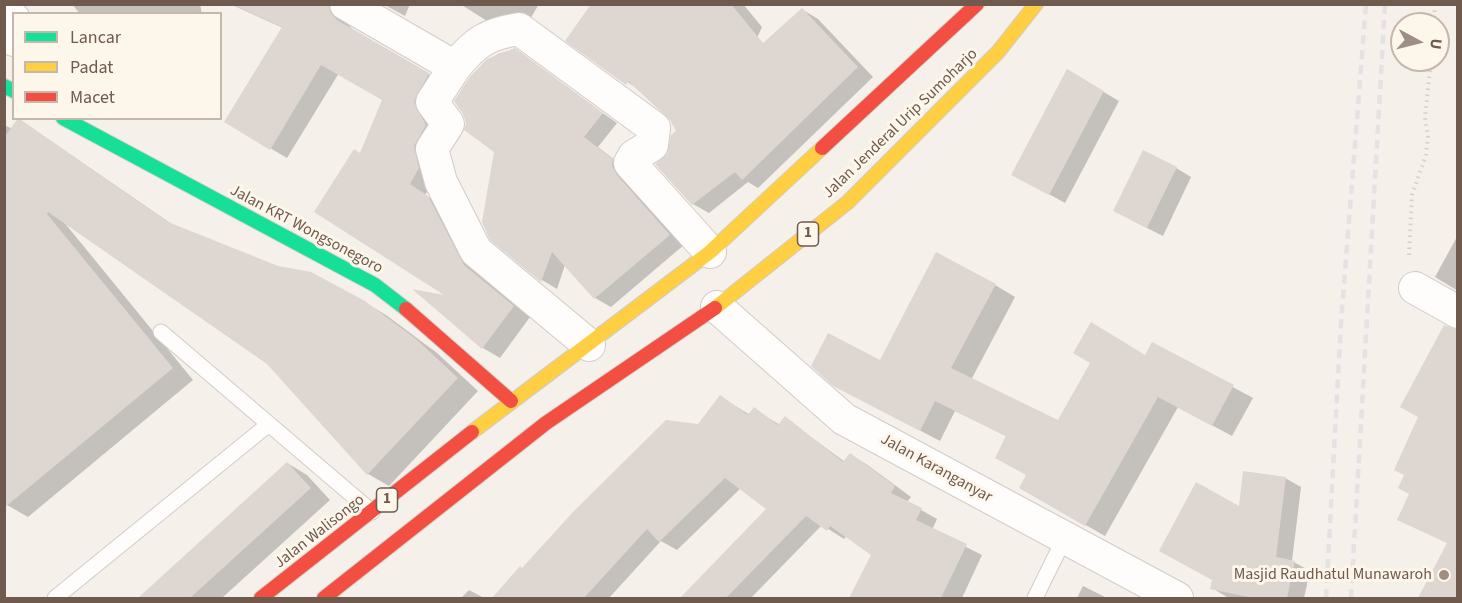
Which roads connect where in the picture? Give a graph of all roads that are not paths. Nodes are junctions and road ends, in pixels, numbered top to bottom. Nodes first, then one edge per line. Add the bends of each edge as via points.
1 (346, 4) edge
2 (977, 4) edge
3 (1036, 4) edge
4 (455, 67) junction
5 (67, 120) edge
6 (710, 252) junction
7 (1415, 288) road end
8 (717, 307) junction
9 (1458, 312) edge
10 (161, 332) dead end
11 (589, 345) junction
12 (511, 401) junction
13 (269, 424) junction
14 (372, 512) junction
15 (1064, 539) junction
16 (55, 598) edge
17 (261, 598) edge
18 (324, 598) edge
19 (1035, 598) edge
20 (1177, 598) edge

1 - 4 street
2 - 6 main road, Jalan Jenderal Urip Sumoharjo / 1
3 - 8 main road, Jalan Jenderal Urip Sumoharjo / 1 via 998,52 848,202
4 - 6 street via 473,45 519,29 654,128 652,145 633,156 630,163
4 - 11 street via 432,102 448,124 432,149 441,182 476,251
5 - 12 main road, Jalan KRT Wongsonegoro via 375,285 428,325
6 - 11 main road, Jalan Jenderal Urip Sumoharjo / 1
7 - 9 street
8 - 15 street, Jalan Karanganyar via 844,419
8 - 18 main road, Jalan Jenderal Urip Sumoharjo / 1 via 546,423
10 - 13 lane
11 - 12 main road, Jalan Jenderal Urip Sumoharjo / 1
12 - 14 main road, Jalan Walisongo / 1
13 - 14 lane
13 - 16 lane
14 - 17 main road, Jalan Walisongo / 1
15 - 19 lane
15 - 20 street, Jalan Karanganyar

